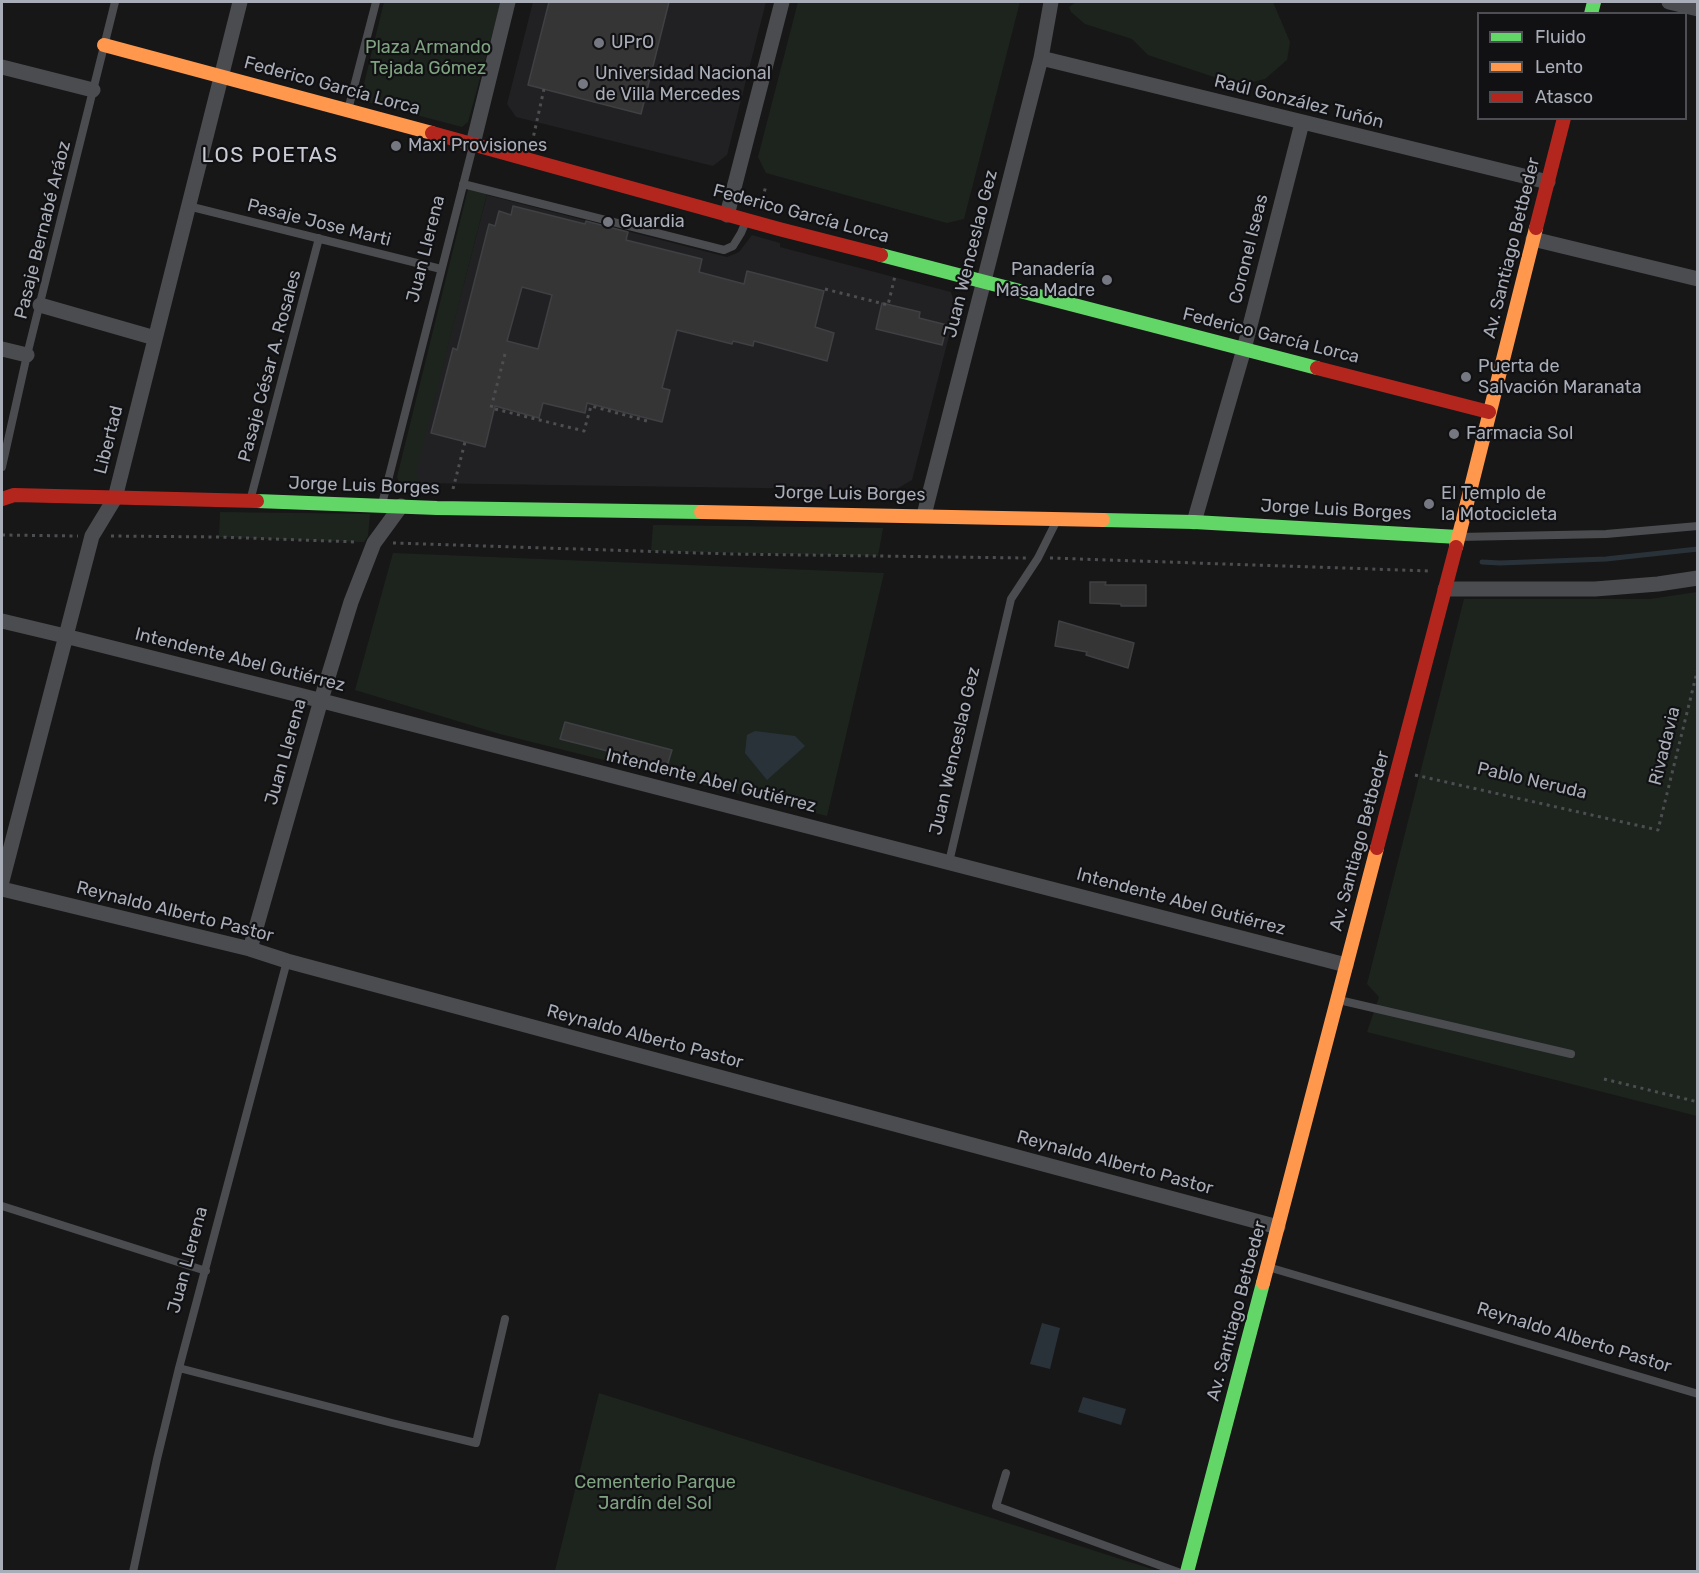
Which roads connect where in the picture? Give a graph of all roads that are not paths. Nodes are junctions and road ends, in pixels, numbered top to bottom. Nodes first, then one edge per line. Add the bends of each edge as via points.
1 (115, 2) edge
2 (240, 2) edge
3 (376, 2) edge
4 (508, 2) edge
5 (782, 2) edge
6 (1051, 2) edge
7 (1669, 2) edge
8 (1698, 9) edge
9 (104, 45) junction
10 (1041, 58) junction
11 (2, 67) edge
12 (221, 76) junction
13 (93, 90) junction
14 (348, 110) junction
15 (1564, 120) edge
16 (1302, 123) junction
17 (473, 144) junction
18 (1548, 182) junction
19 (463, 184) junction
20 (188, 206) junction
21 (727, 214) junction
22 (746, 220) junction
23 (319, 238) junction
24 (1533, 239) junction
25 (441, 269) junction
26 (1698, 279) edge
27 (984, 282) junction
28 (40, 305) junction
29 (155, 338) junction
30 (2, 349) edge
31 (1244, 349) junction
32 (27, 355) junction
33 (1489, 412) junction
34 (2, 467) edge
35 (115, 498) junction
36 (2, 499) edge
37 (250, 501) junction
38 (381, 506) junction
39 (401, 506) junction
40 (924, 514) junction
41 (1058, 518) junction
42 (1194, 522) junction
43 (1698, 526) edge
44 (1458, 537) junction
45 (1698, 578) edge
46 (1447, 582) junction
47 (2, 621) edge
48 (65, 636) junction
49 (321, 700) junction
50 (949, 862) junction
51 (2, 881) edge
52 (2, 889) edge
53 (250, 949) junction
54 (287, 961) junction
55 (1346, 965) junction
56 (1337, 1000) junction
57 (1571, 1054) dead end
58 (2, 1206) edge
59 (1278, 1227) junction
60 (1268, 1266) junction
61 (206, 1271) junction
62 (505, 1319) dead end
63 (179, 1368) junction
64 (1698, 1394) edge
65 (1006, 1473) dead end
66 (133, 1572) edge
67 (1178, 1572) edge
68 (1187, 1572) edge

1 - 9 lane, Pasaje Bernabé Aráoz
2 - 12 street, Libertad
3 - 14 lane
4 - 17 street, Juan Llerena
5 - 21 street
6 - 10 street, Juan Wenceslao Gez
7 - 8 street
9 - 12 street, Federico García Lorca
9 - 13 lane, Pasaje Bernabé Aráoz
10 - 16 street, Raúl González Tuñón
10 - 27 street, Juan Wenceslao Gez
11 - 13 street
12 - 14 street, Federico García Lorca
12 - 20 street, Libertad
13 - 28 lane, Pasaje Bernabé Aráoz
14 - 17 street, Federico García Lorca
15 - 18 street, Av. Santiago Betbeder
16 - 18 street, Raúl González Tuñón
16 - 31 street, Coronel Iseas
17 - 19 lane, Juan Llerena
17 - 21 street, Federico García Lorca
18 - 24 street, Av. Santiago Betbeder
19 - 22 lane via 724,250 733,246
19 - 25 lane, Juan Llerena
20 - 23 lane, Pasaje Jose Marti
20 - 29 street, Libertad
21 - 22 street, Federico García Lorca
22 - 27 street, Federico García Lorca
23 - 25 lane, Pasaje Jose Marti
23 - 37 lane, Pasaje César A. Rosales
24 - 26 street
24 - 33 street, Av. Santiago Betbeder
25 - 38 lane, Juan Llerena
27 - 31 street, Federico García Lorca
27 - 40 street, Juan Wenceslao Gez
28 - 29 street
28 - 32 lane, Pasaje Bernabé Aráoz
29 - 35 street, Libertad
30 - 32 street
31 - 33 street, Federico García Lorca
31 - 42 street, Coronel Iseas
32 - 34 lane, Pasaje Bernabé Aráoz
33 - 44 street, Av. Santiago Betbeder
35 - 36 street, Jorge Luis Borges via 14,495
35 - 37 street, Jorge Luis Borges
35 - 48 street, Libertad via 92,536
37 - 38 street, Jorge Luis Borges
38 - 39 street, Jorge Luis Borges
39 - 40 street, Jorge Luis Borges
39 - 49 street, Juan Llerena via 374,543
40 - 41 street, Jorge Luis Borges
41 - 42 street, Jorge Luis Borges
41 - 50 lane, Juan Wenceslao Gez via 1011,599
42 - 44 street, Jorge Luis Borges
43 - 44 lane, Jorge Luis Borges via 1606,534
44 - 46 street, Av. Santiago Betbeder
45 - 46 street via 1594,589
46 - 55 street, Av. Santiago Betbeder
47 - 48 street, Intendente Abel Gutiérrez
48 - 49 street, Intendente Abel Gutiérrez
48 - 51 street, Libertad
49 - 50 street, Intendente Abel Gutiérrez
49 - 53 street, Juan Llerena
50 - 55 street, Intendente Abel Gutiérrez
52 - 53 street, Reynaldo Alberto Pastor
53 - 54 street, Reynaldo Alberto Pastor
54 - 59 street, Reynaldo Alberto Pastor
54 - 61 lane, Juan Llerena
55 - 56 street, Av. Santiago Betbeder
56 - 57 lane
56 - 59 street, Av. Santiago Betbeder
58 - 61 lane
59 - 60 street, Av. Santiago Betbeder
60 - 64 lane, Reynaldo Alberto Pastor
60 - 68 street, Av. Santiago Betbeder
61 - 63 lane, Juan Llerena
62 - 63 lane via 476,1443
63 - 66 lane, Juan Llerena
65 - 67 lane via 996,1506

